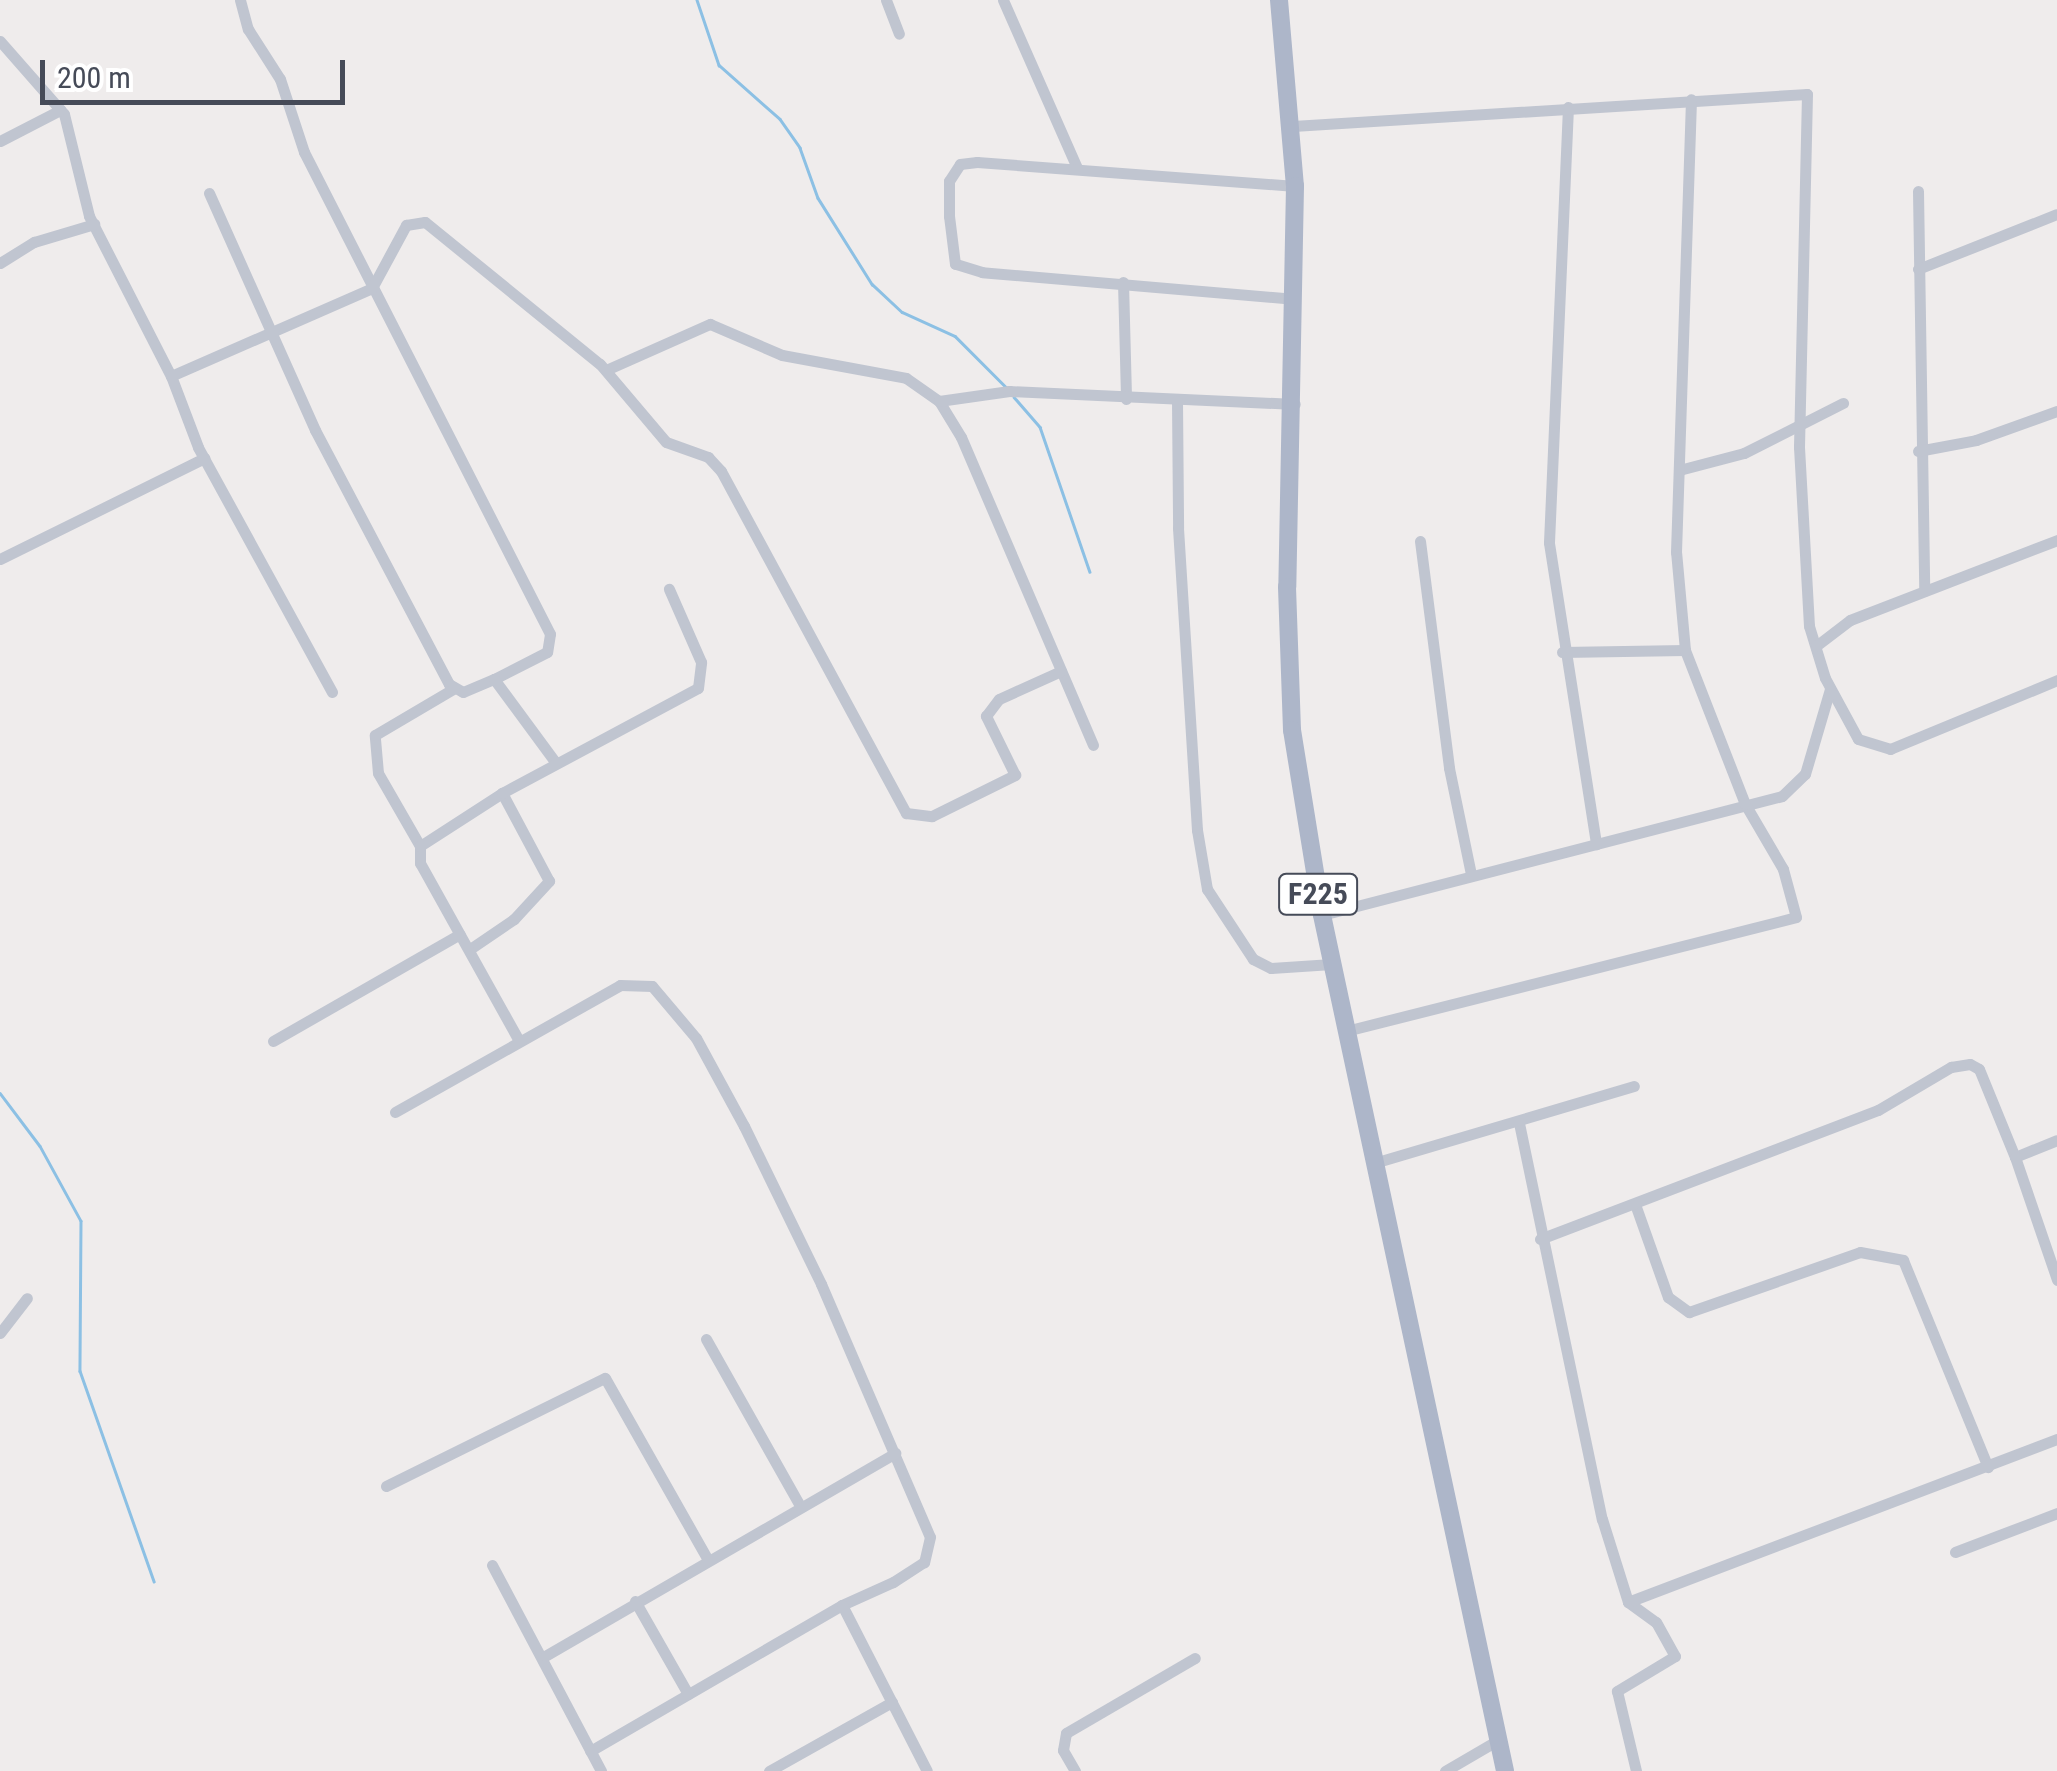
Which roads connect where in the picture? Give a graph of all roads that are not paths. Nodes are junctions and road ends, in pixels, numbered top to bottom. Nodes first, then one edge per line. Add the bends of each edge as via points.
1 (240, 0) edge
2 (886, 0) edge
3 (1003, 0) edge
4 (1279, 0) edge
5 (899, 34) dead end
6 (0, 41) edge
7 (1691, 99) junction
8 (1568, 107) junction
9 (60, 110) junction
10 (1294, 126) junction
11 (0, 141) edge
12 (1076, 168) junction
13 (1295, 186) junction
14 (1918, 190) dead end
15 (209, 192) dead end
16 (2057, 214) edge
17 (94, 224) junction
18 (0, 263) edge
19 (1918, 269) junction
20 (1124, 282) junction
21 (372, 288) junction
22 (1295, 298) junction
23 (269, 331) junction
24 (606, 370) junction
25 (171, 376) junction
26 (1126, 399) junction
27 (939, 400) junction
28 (1177, 401) junction
29 (1843, 403) dead end
30 (1295, 404) junction
31 (2057, 410) edge
32 (1798, 425) junction
33 (1918, 451) junction
34 (204, 458) junction
35 (1683, 469) junction
36 (2057, 540) edge
37 (1420, 542) dead end
38 (0, 559) edge
39 (670, 589) dead end
40 (1924, 591) junction
41 (1816, 646) junction
42 (1685, 650) junction
43 (1562, 652) junction
44 (1061, 671) junction
45 (494, 679) junction
46 (2057, 680) edge
47 (453, 688) junction
48 (1831, 688) junction
49 (332, 692) dead end
50 (1093, 745) dead end
51 (556, 763) junction
52 (502, 793) junction
53 (1746, 804) junction
54 (1596, 844) junction
55 (420, 846) junction
56 (1470, 874) junction
57 (1322, 914) junction
58 (460, 934) junction
59 (470, 949) junction
60 (1332, 964) junction
61 (1346, 1031) junction
62 (518, 1039) junction
63 (273, 1041) dead end
64 (1634, 1086) dead end
65 (394, 1112) dead end
66 (1519, 1124) junction
67 (2057, 1140) edge
68 (2015, 1156) junction
69 (1374, 1163) junction
70 (1635, 1204) junction
71 (1540, 1239) junction
72 (2057, 1280) edge
73 (27, 1298) dead end
74 (0, 1333) edge
75 (706, 1340) dead end
76 (2057, 1439) edge
77 (896, 1453) junction
78 (1988, 1467) junction
79 (386, 1486) dead end
80 (799, 1504) junction
81 (2057, 1513) edge
82 (1954, 1552) dead end
83 (707, 1558) junction
84 (492, 1565) dead end
85 (635, 1601) junction
86 (1628, 1602) junction
87 (842, 1605) junction
88 (544, 1656) junction
89 (1195, 1658) dead end
90 (688, 1694) junction
91 (892, 1702) junction
92 (1498, 1740) junction
93 (590, 1751) junction
94 (601, 1771) edge
95 (769, 1771) edge
96 (926, 1771) edge
97 (1076, 1771) edge
98 (1445, 1771) edge
99 (1505, 1771) edge
100 (1636, 1771) edge

1 - 21 street via 248,29 280,78 304,152
2 - 5 street
3 - 12 street
4 - 10 main road, F225
6 - 9 street
7 - 8 street
7 - 32 street via 1807,94
7 - 35 street
8 - 10 street
8 - 43 street via 1550,543
9 - 11 street
9 - 17 street
10 - 13 main road, F225
12 - 13 street
12 - 20 street via 960,164 950,181 948,245 955,264
13 - 22 main road, F225
14 - 19 street
15 - 23 street
16 - 19 street
17 - 18 street via 34,242
17 - 25 street
19 - 33 street
20 - 22 street
20 - 26 street
21 - 23 street
21 - 24 street via 406,225 425,222
21 - 45 street via 550,634 547,652
22 - 30 main road, F225
23 - 25 street
23 - 47 street
24 - 27 street via 710,324 782,355 906,378
24 - 44 street via 666,442 708,458 721,471 906,814 932,816 1014,775 986,716 999,699
25 - 34 street
26 - 27 street via 1010,391
26 - 28 street
27 - 44 street via 961,436
28 - 30 street
28 - 60 street via 1179,547 1197,830 1207,889 1253,959 1271,968
29 - 32 street
30 - 57 main road, F225 via 1287,653 1301,799
31 - 33 street via 1976,440
32 - 35 street via 1744,454
32 - 41 street via 1806,589
33 - 40 street
34 - 38 street
34 - 49 street
35 - 42 street via 1676,552
36 - 40 street
37 - 56 street
39 - 51 street via 703,680
40 - 41 street via 1850,620
41 - 48 street
42 - 43 street
42 - 53 street
43 - 54 street
44 - 50 street
45 - 47 street via 463,692
45 - 51 street
46 - 48 street via 1890,748 1858,739
47 - 55 street via 375,734 378,773
48 - 53 street via 1796,786
51 - 52 street
52 - 55 street
52 - 59 street via 549,881 514,920
53 - 54 street
53 - 61 street via 1783,869 1796,917
54 - 56 street
55 - 58 street via 420,863
56 - 57 street
57 - 60 main road, F225
58 - 59 street
58 - 63 street
59 - 62 street
60 - 61 main road, F225
61 - 69 main road, F225
62 - 65 street
62 - 77 street via 620,985 652,986 696,1038 744,1126
64 - 66 street
66 - 69 street
66 - 71 street
67 - 68 street
68 - 70 street via 1979,1069 1961,1064 1878,1110
68 - 72 street
69 - 92 main road, F225
70 - 71 street
70 - 78 street via 1668,1297 1689,1312 1860,1252 1903,1260
71 - 86 street via 1602,1519
73 - 74 street
75 - 80 street
76 - 78 street
77 - 80 street
77 - 87 street via 924,1518 930,1552 893,1582
78 - 86 street
79 - 83 street via 605,1378
80 - 83 street
81 - 82 street
83 - 85 street
84 - 88 street
85 - 88 street
85 - 90 street
86 - 100 street via 1656,1622 1675,1656 1617,1691
87 - 90 street
87 - 91 street
88 - 93 street
89 - 97 street via 1066,1733 1063,1750
90 - 93 street
91 - 95 street
91 - 96 street
92 - 98 street
92 - 99 main road, F225
93 - 94 street

